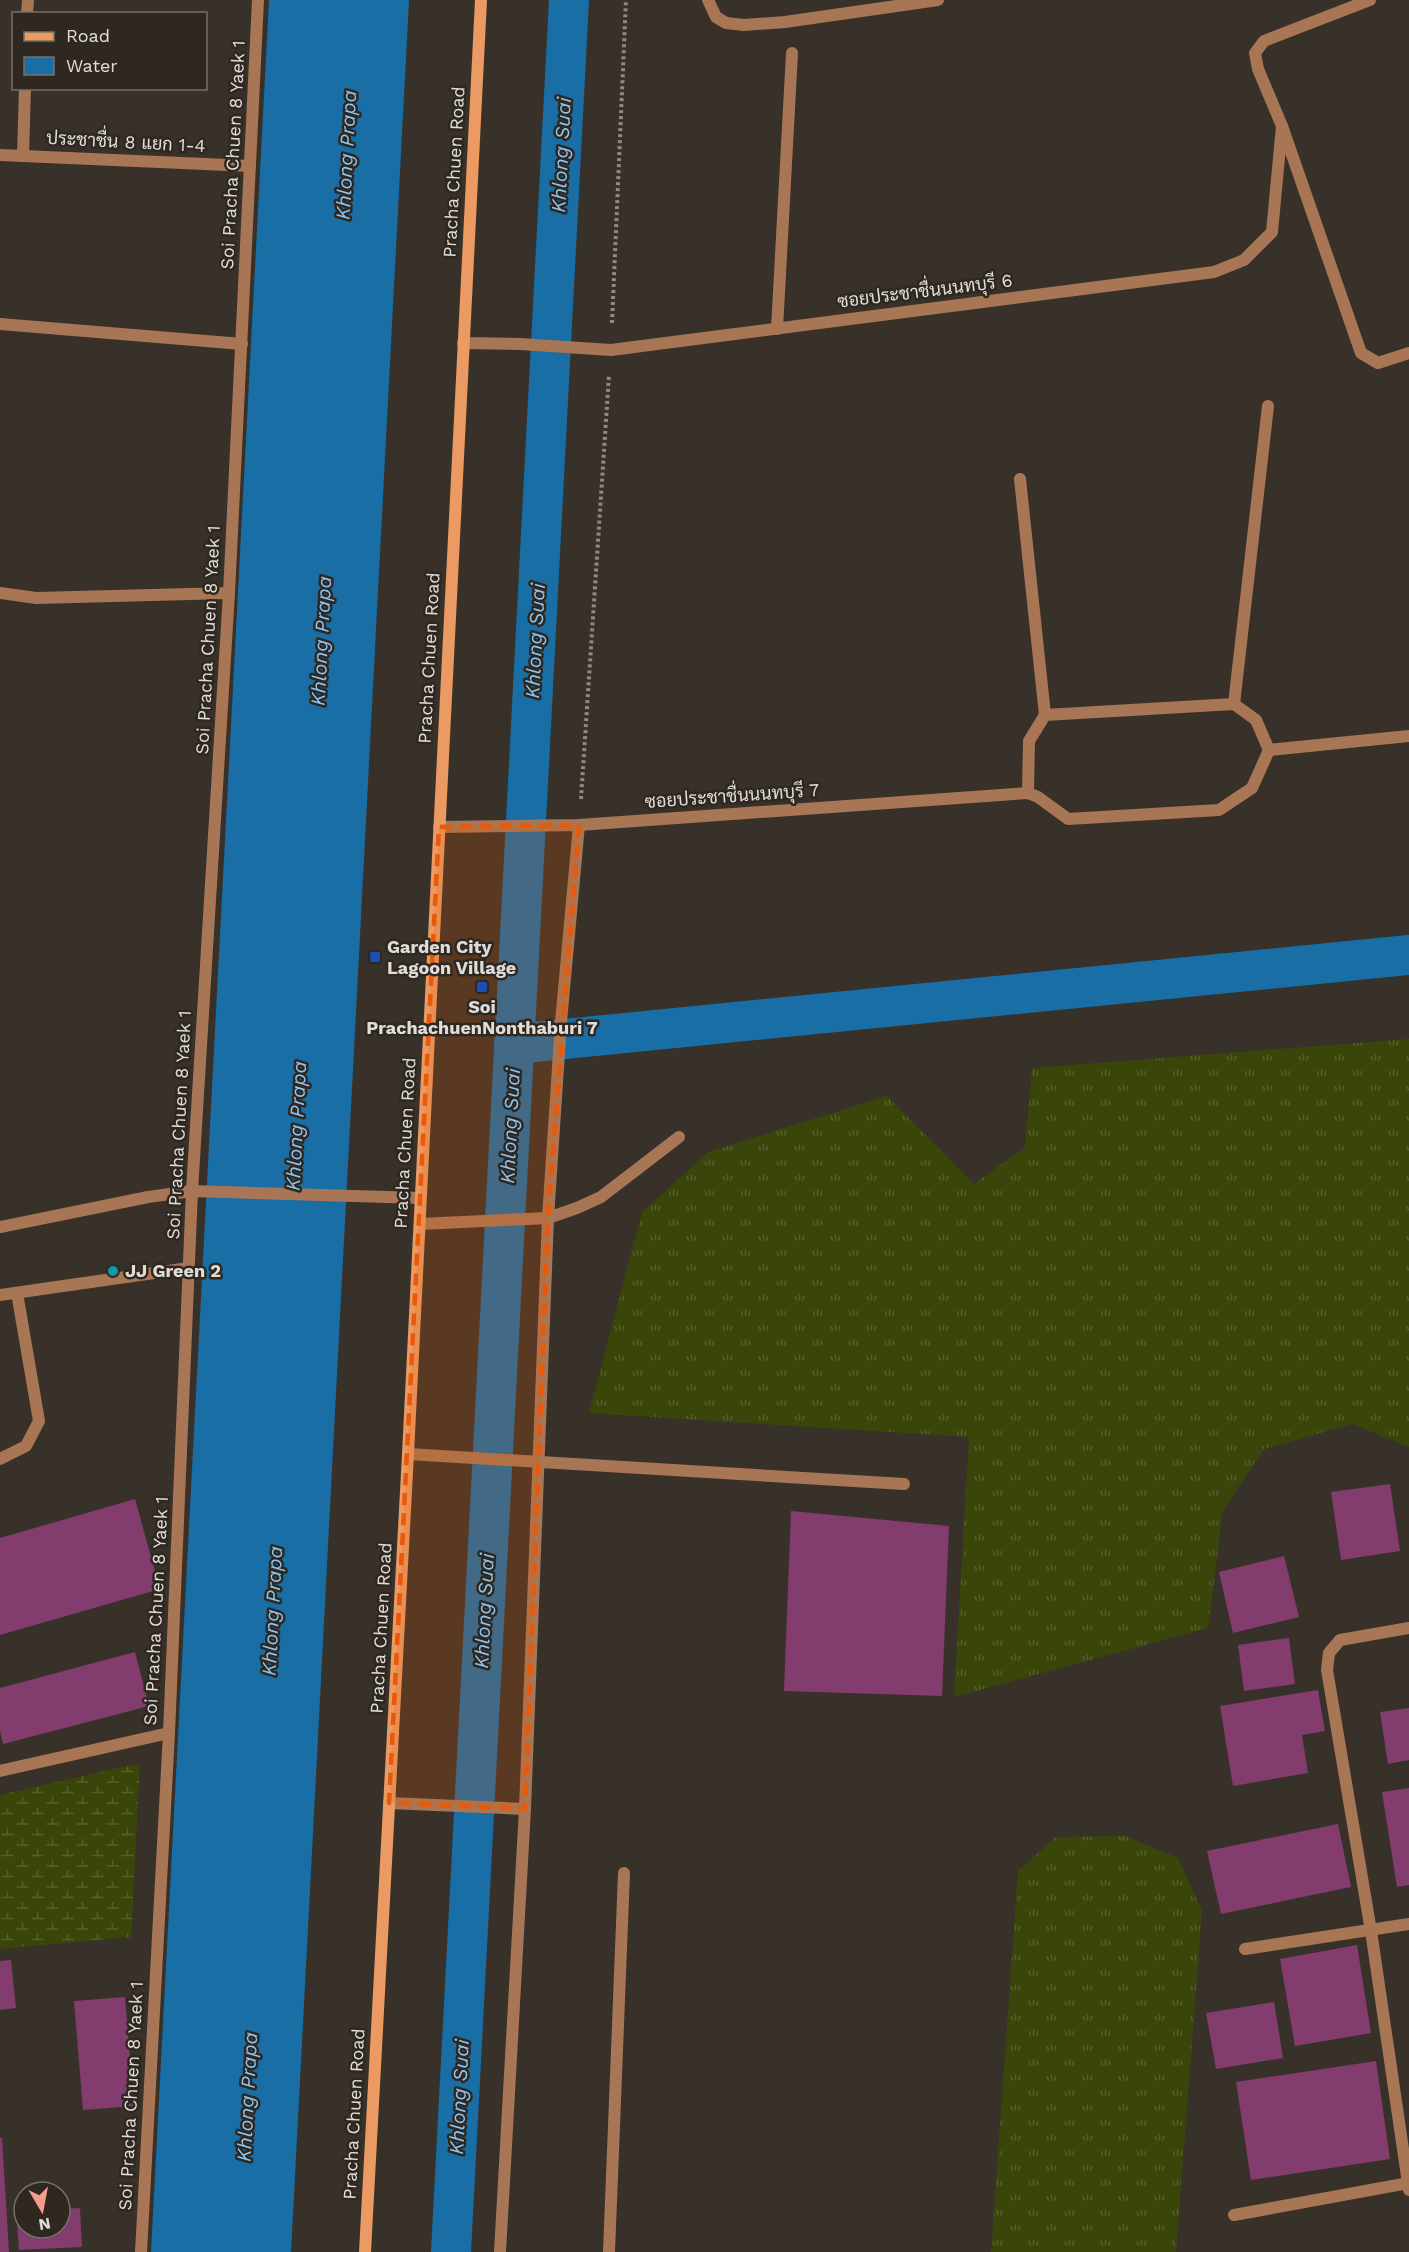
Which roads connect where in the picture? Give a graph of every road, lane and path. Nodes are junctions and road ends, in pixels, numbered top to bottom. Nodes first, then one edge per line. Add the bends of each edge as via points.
1 (258, 0) edge
2 (481, 0) edge
3 (626, 0) edge
4 (708, 0) edge
5 (938, 0) edge
6 (1370, 0) edge
7 (792, 53) dead end
8 (25, 90) edge
9 (1282, 126) junction
10 (0, 155) edge
11 (23, 156) junction
12 (250, 166) junction
13 (0, 324) edge
14 (777, 329) junction
15 (463, 343) junction
16 (242, 344) junction
17 (611, 350) junction
18 (1409, 353) edge
19 (1268, 406) dead end
20 (1020, 479) dead end
21 (0, 593) edge
22 (229, 593) junction
23 (1234, 704) junction
24 (1045, 715) junction
25 (1409, 736) edge
26 (1269, 750) junction
27 (1028, 794) junction
28 (579, 825) junction
29 (439, 827) junction
30 (679, 1137) dead end
31 (196, 1191) junction
32 (420, 1198) junction
33 (548, 1218) junction
34 (420, 1224) junction
35 (0, 1227) edge
36 (189, 1268) junction
37 (16, 1293) junction
38 (0, 1295) edge
39 (408, 1454) junction
40 (0, 1459) edge
41 (538, 1462) junction
42 (904, 1484) dead end
43 (1409, 1628) edge
44 (169, 1733) junction
45 (0, 1770) edge
46 (389, 1803) junction
47 (525, 1809) junction
48 (624, 1873) dead end
49 (1409, 1924) edge
50 (1371, 1931) junction
51 (1245, 1949) dead end
52 (1409, 2186) edge
53 (1234, 2215) dead end
54 (141, 2252) edge
55 (364, 2252) edge
56 (500, 2252) edge
57 (609, 2252) edge

1 - 12 street, Soi Pracha Chuen 8 Yaek 1
2 - 15 main road, Pracha Chuen Road
3 - 17 path
4 - 5 street via 716,17 726,23 744,25
6 - 9 street via 1264,41 1256,53 1258,69
7 - 14 street
8 - 11 street
9 - 14 street, ซอยประชาชื่นนนทบุรี 6 via 1272,232 1244,260 1214,272
9 - 18 street via 1361,353 1378,363
10 - 11 street, ประชาชื่น 8 แยก 1-4
11 - 12 street, ประชาชื่น 8 แยก 1-4
12 - 16 street, Soi Pracha Chuen 8 Yaek 1
13 - 16 street
14 - 17 street, ซอยประชาชื่นนนทบุรี 6
15 - 17 street, ซอยประชาชื่นนนทบุรี 6
15 - 29 main road, Pracha Chuen Road
16 - 22 street, Soi Pracha Chuen 8 Yaek 1
17 - 28 path
19 - 23 street
20 - 24 street
21 - 22 street via 36,598
22 - 31 street, Soi Pracha Chuen 8 Yaek 1
23 - 24 street
23 - 26 street via 1256,720
24 - 27 street via 1029,741
25 - 26 street
26 - 27 street via 1252,788 1220,810 1068,819
27 - 28 street, ซอยประชาชื่นนนทบุรี 7
28 - 29 street, ซอยประชาชื่นนนทบุรี 7
28 - 33 street
29 - 32 main road, Pracha Chuen Road
30 - 33 street via 601,1197
31 - 32 street
31 - 35 street
31 - 36 street, Soi Pracha Chuen 8 Yaek 1
32 - 34 main road, Pracha Chuen Road
33 - 34 street
33 - 41 street
34 - 39 main road, Pracha Chuen Road
36 - 37 street
36 - 44 street, Soi Pracha Chuen 8 Yaek 1
37 - 38 street
37 - 40 street via 39,1421 26,1446
39 - 41 street
39 - 46 main road, Pracha Chuen Road
41 - 42 street
41 - 47 street
43 - 50 street via 1340,1640 1329,1653 1327,1670
44 - 45 street
44 - 54 street, Soi Pracha Chuen 8 Yaek 1
46 - 47 street
46 - 55 main road, Pracha Chuen Road
47 - 56 street
48 - 57 street
49 - 50 street
50 - 51 street
50 - 52 street
52 - 53 street

